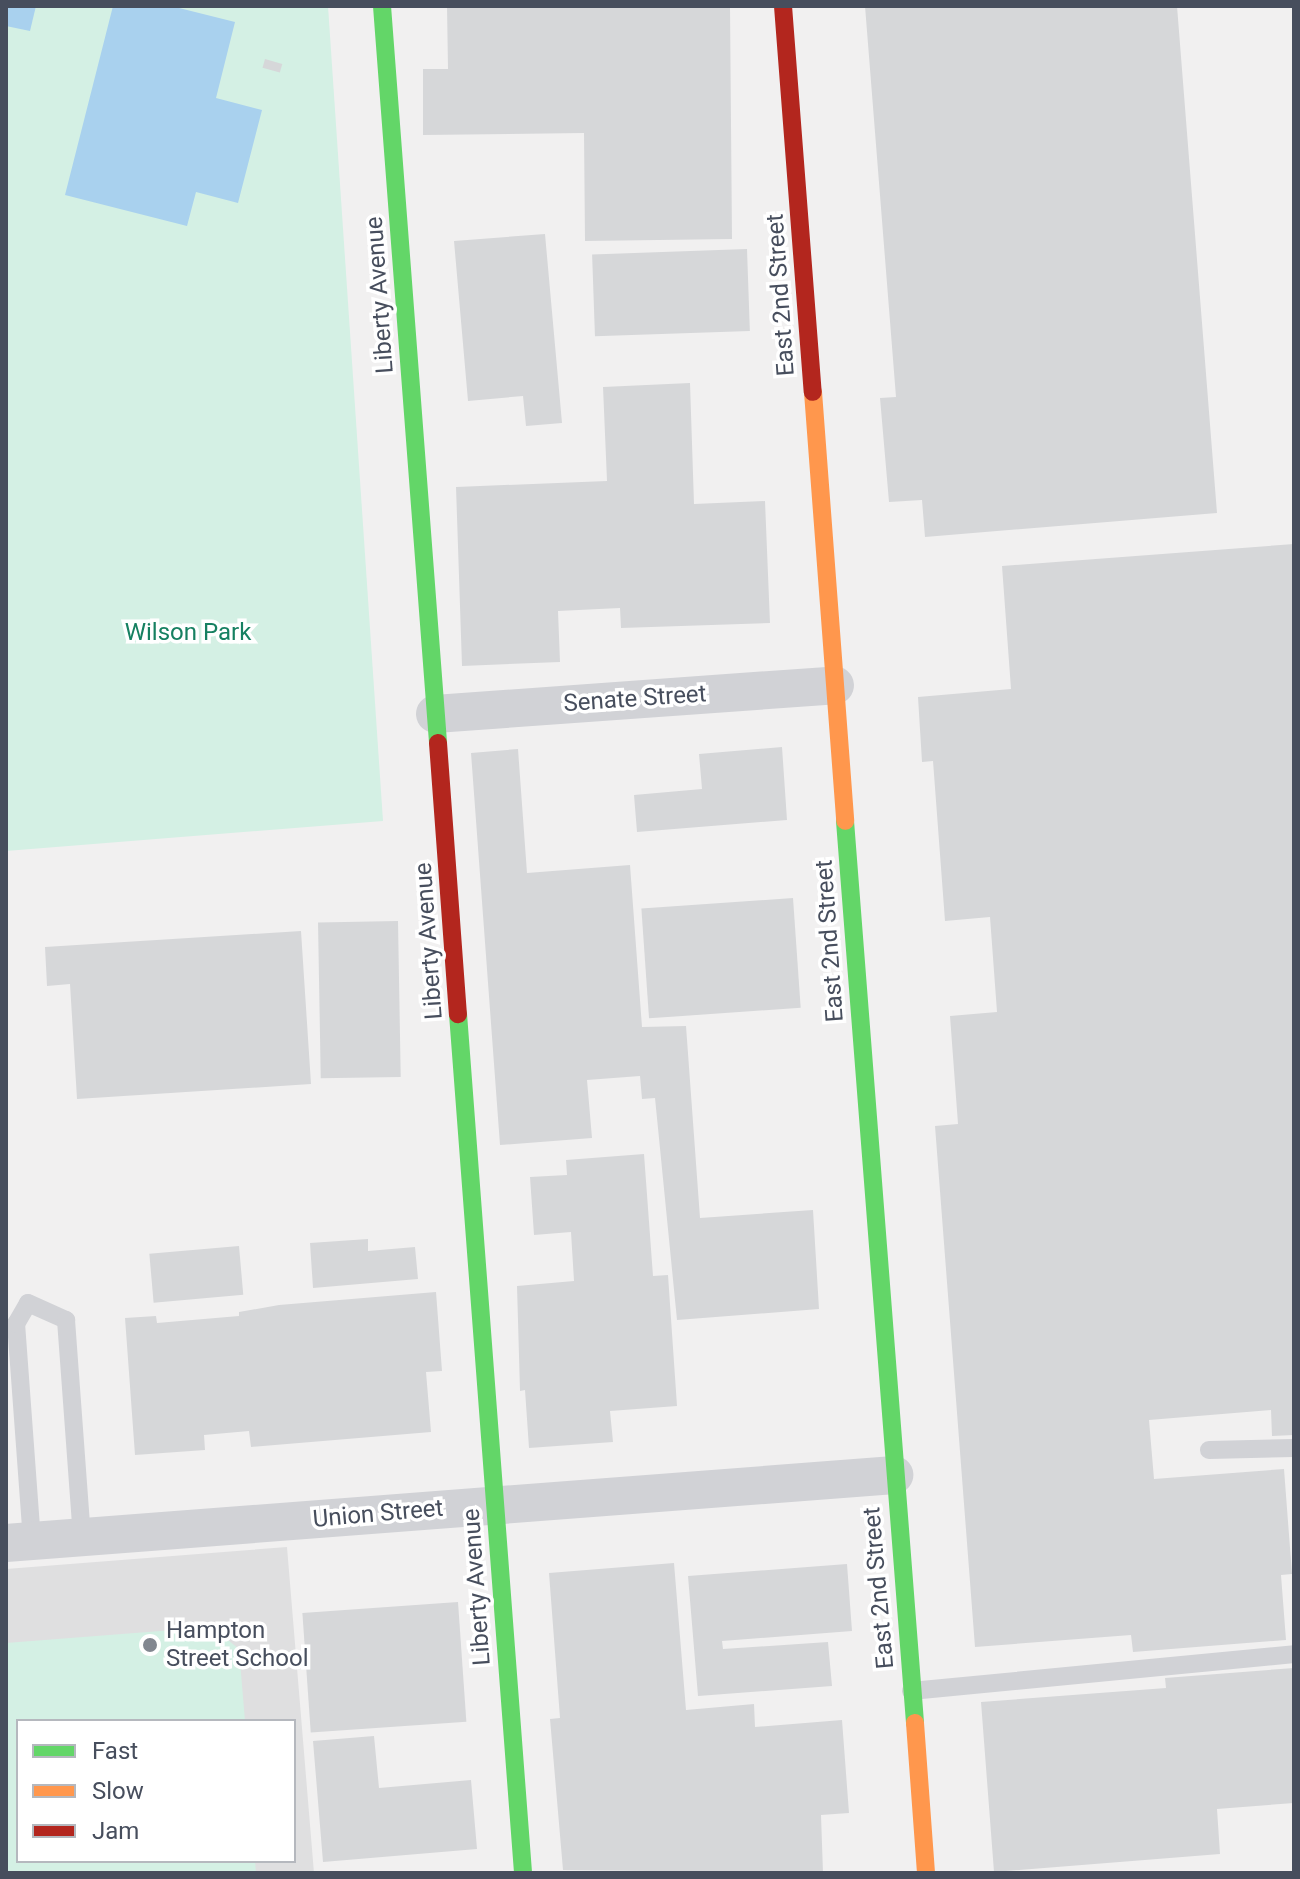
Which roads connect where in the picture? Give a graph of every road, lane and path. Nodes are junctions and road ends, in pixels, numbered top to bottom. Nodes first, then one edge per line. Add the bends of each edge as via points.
1 (382, 6) edge
2 (783, 6) edge
3 (835, 685) junction
4 (435, 714) junction
5 (1294, 1448) edge
6 (1209, 1450) dead end
7 (894, 1475) junction
8 (495, 1505) junction
9 (82, 1537) junction
10 (19, 1542) edge
11 (1294, 1654) edge
12 (911, 1691) junction
13 (523, 1873) edge
14 (926, 1873) edge

1 - 4 street, Liberty Avenue
2 - 3 street, East 2nd Street
3 - 4 street, Senate Street
3 - 7 street, East 2nd Street
4 - 8 street, Liberty Avenue
5 - 6 lane
7 - 8 street, Union Street
7 - 12 street, East 2nd Street
8 - 9 street, Union Street
8 - 13 street, Liberty Avenue
9 - 10 street, Union Street
9 - 10 lane via 66,1320 28,1303 16,1324
11 - 12 lane
12 - 14 street, East 2nd Street

